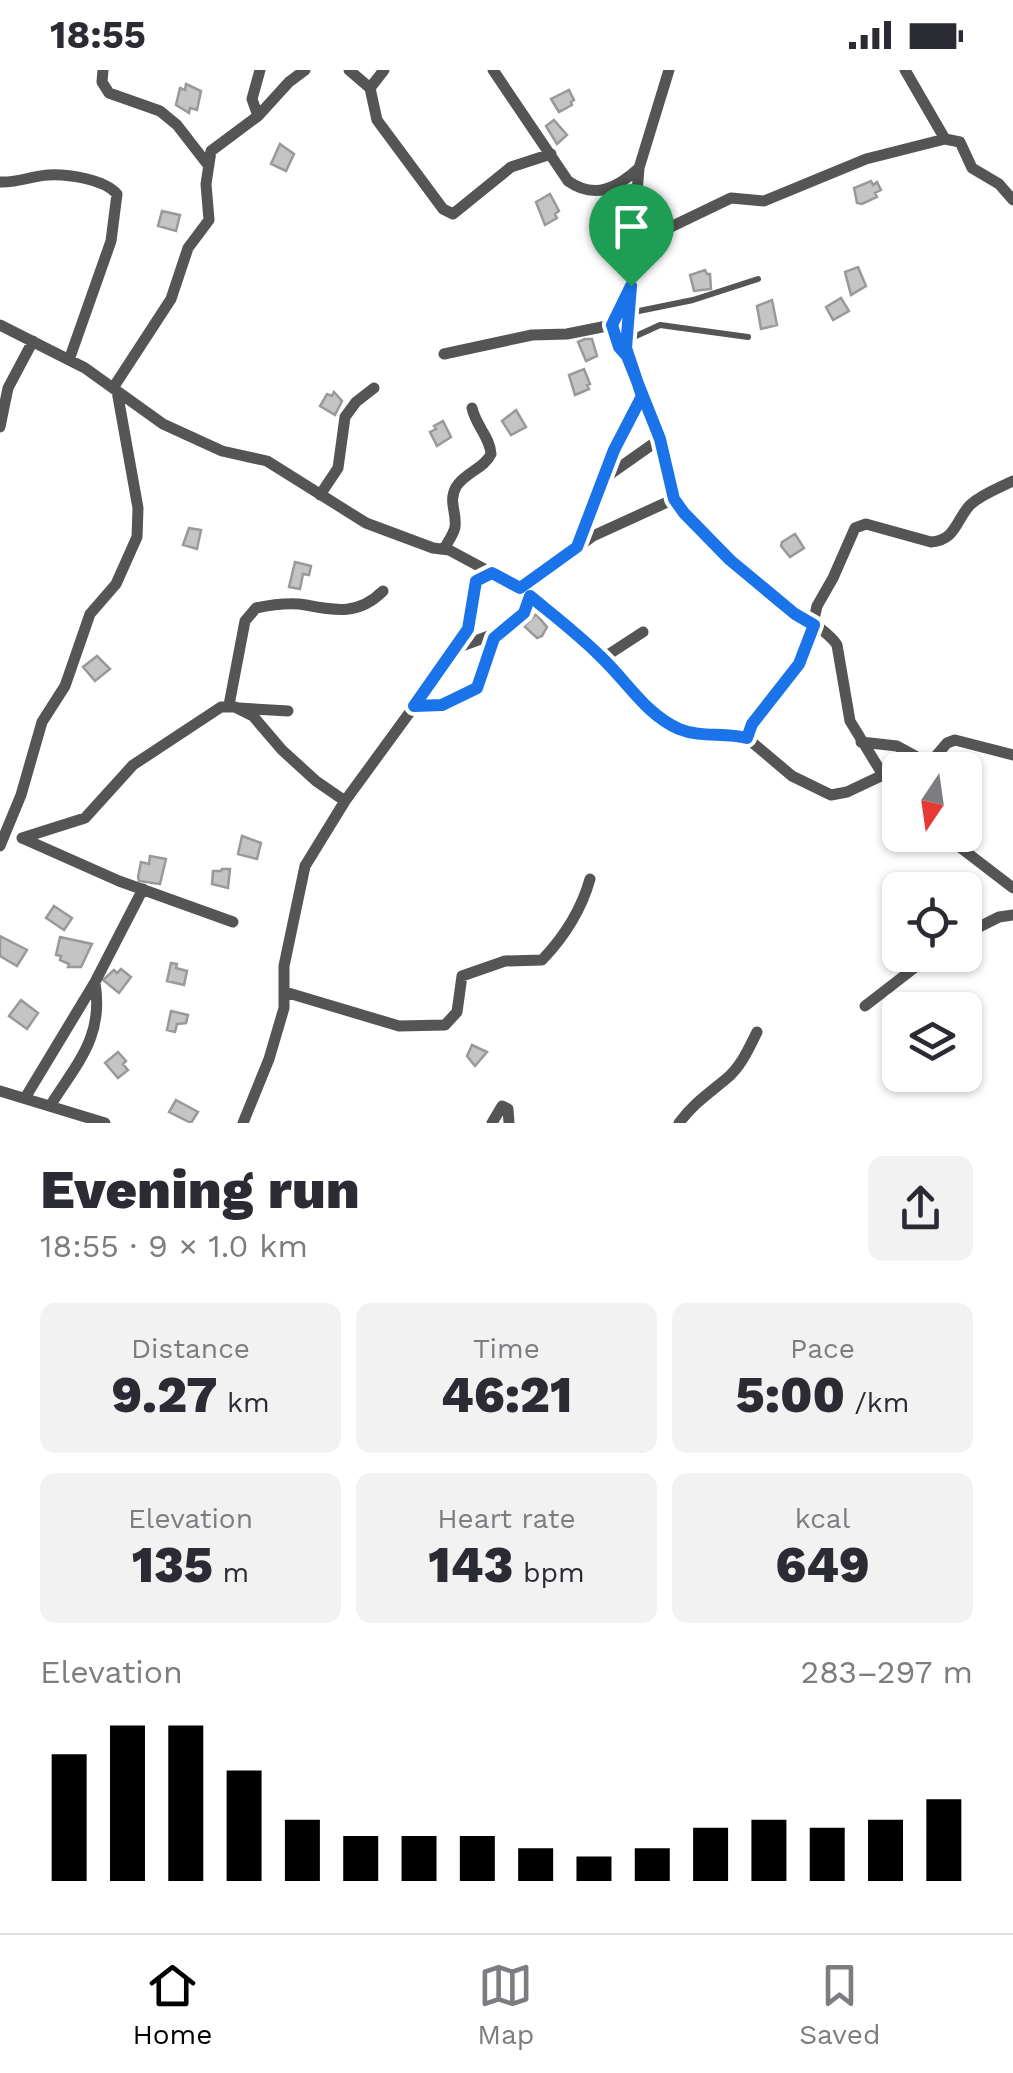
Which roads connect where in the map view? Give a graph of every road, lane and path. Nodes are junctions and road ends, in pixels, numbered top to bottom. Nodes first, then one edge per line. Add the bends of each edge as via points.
1 (103, 70) edge
2 (260, 70) edge
3 (305, 70) edge
4 (349, 70) edge
5 (384, 70) edge
6 (493, 70) edge
7 (669, 70) edge
8 (905, 70) edge
9 (370, 88) junction
10 (258, 116) junction
11 (945, 139) junction
12 (551, 154) junction
13 (208, 165) junction
14 (638, 168) junction
15 (0, 182) edge
16 (1013, 200) edge
17 (634, 250) junction
18 (758, 279) dead end
19 (631, 286) junction
20 (628, 313) junction
21 (0, 324) edge
22 (612, 325) junction
23 (748, 337) dead end
24 (33, 341) junction
25 (626, 341) junction
26 (444, 354) dead end
27 (627, 356) junction
28 (69, 360) junction
29 (374, 388) dead end
30 (115, 390) junction
31 (642, 396) junction
32 (472, 408) dead end
33 (0, 427) edge
34 (660, 439) junction
35 (605, 478) junction
36 (1013, 482) edge
37 (320, 494) junction
38 (674, 499) junction
39 (577, 547) junction
40 (444, 549) junction
41 (492, 573) junction
42 (383, 591) dead end
43 (525, 592) junction
44 (814, 625) junction
45 (643, 632) dead end
46 (497, 633) junction
47 (456, 649) junction
48 (603, 658) junction
49 (414, 706) junction
50 (234, 707) junction
51 (288, 711) dead end
52 (747, 738) junction
53 (861, 742) junction
54 (906, 752) edge
55 (939, 752) edge
56 (1013, 756) edge
57 (882, 774) edge
58 (882, 775) edge
59 (345, 801) junction
60 (3, 829) edge
61 (22, 838) junction
62 (0, 846) edge
63 (966, 852) edge
64 (590, 879) dead end
65 (1013, 888) edge
66 (143, 889) junction
67 (1013, 915) edge
68 (233, 922) dead end
69 (982, 926) edge
70 (910, 972) edge
71 (95, 982) junction
72 (285, 992) junction
73 (865, 1006) dead end
74 (757, 1032) dead end
75 (0, 1090) edge
76 (25, 1098) junction
77 (50, 1106) junction
78 (106, 1123) edge
79 (243, 1123) edge
80 (492, 1123) edge
81 (509, 1123) edge
82 (679, 1123) edge

1 - 13 street via 109,93 160,111
2 - 10 street via 252,99
3 - 10 street
4 - 9 street
5 - 9 street
6 - 12 street
7 - 14 street
8 - 11 street
9 - 12 street via 377,120 453,214 511,167
10 - 13 street via 214,146
11 - 16 street via 960,142 972,168
11 - 17 street via 866,159 764,200 731,198
12 - 14 street via 568,182 590,192 619,186
13 - 30 street via 209,220
14 - 17 street
15 - 28 street via 59,175 117,194 111,241
17 - 19 street
18 - 20 lane
19 - 20 street
19 - 22 street
20 - 25 street
21 - 24 street
22 - 26 street
22 - 27 street
23 - 25 lane via 660,325
24 - 28 street
24 - 33 street via 8,388
25 - 27 street
27 - 31 street
28 - 30 street
29 - 37 street via 345,417 338,468
30 - 37 street via 163,424 222,451 267,461
30 - 60 street via 138,508 137,537 116,584 90,614
31 - 34 street
31 - 35 street
32 - 40 street via 491,454 455,488 455,527
34 - 35 street
34 - 38 street
35 - 39 street
36 - 44 street via 973,503 941,541 866,524 854,528
37 - 40 street via 375,527
38 - 39 street
38 - 44 street via 706,540
39 - 43 street
40 - 41 street
41 - 43 street
41 - 47 street via 472,586 469,626
42 - 50 street via 348,611 300,604 256,608 245,621
43 - 46 street via 524,613
43 - 48 street
44 - 52 street via 807,650
44 - 53 street via 837,645 850,722
45 - 48 street
46 - 47 street
46 - 49 street via 471,694
47 - 49 street
48 - 52 street via 668,723 697,735
49 - 59 street
50 - 51 street
50 - 59 street
50 - 61 street via 221,707 132,765 85,818
52 - 58 street via 792,776 831,794
53 - 54 street
53 - 57 street
55 - 56 street via 956,740
59 - 72 street via 302,877
60 - 61 street
60 - 62 street
61 - 66 street
63 - 65 street
64 - 72 street via 563,938 542,960 505,960 462,976 456,1012 445,1025 398,1026
66 - 68 street
66 - 71 street
67 - 69 street
70 - 73 street
71 - 76 street
71 - 77 street via 94,1035
72 - 79 street
74 - 82 street via 742,1062
75 - 76 street
76 - 77 street
77 - 78 street
80 - 81 street via 502,1106

